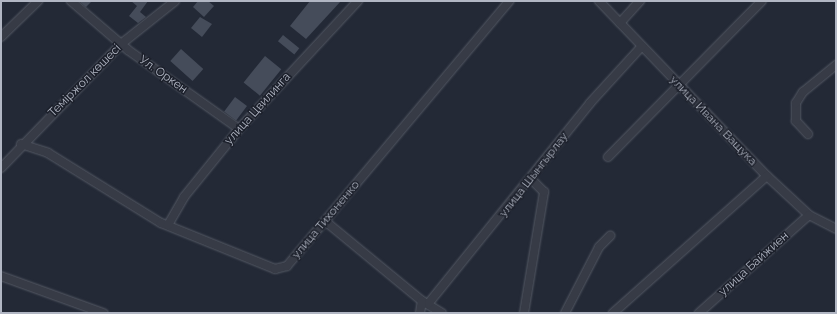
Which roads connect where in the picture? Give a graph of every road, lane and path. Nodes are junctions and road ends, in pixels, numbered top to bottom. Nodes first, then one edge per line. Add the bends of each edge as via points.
1 (38, 1) edge
2 (72, 1) edge
3 (175, 1) edge
4 (358, 1) edge
5 (509, 1) edge
6 (599, 1) edge
7 (640, 1) edge
8 (762, 1) edge
9 (620, 23) junction
10 (1, 37) edge
11 (121, 44) junction
12 (642, 46) junction
13 (836, 65) edge
14 (679, 87) junction
15 (239, 129) junction
16 (808, 134) dead end
17 (21, 144) junction
18 (608, 157) dead end
19 (1, 168) edge
20 (767, 176) junction
21 (531, 179) junction
22 (809, 215) junction
23 (325, 221) junction
24 (168, 225) junction
25 (836, 229) edge
26 (610, 236) dead end
27 (1, 276) edge
28 (425, 302) junction
29 (103, 313) edge
30 (420, 313) edge
31 (442, 313) edge
32 (524, 313) edge
33 (565, 313) edge
34 (613, 313) edge
35 (699, 313) edge

1 - 10 street
2 - 11 street, Ул. Оркен
3 - 11 street, Теміржол көшесі
4 - 15 street, улица Цвилинга
5 - 23 street, улица Тихоненко
6 - 9 street, улица Ивана Ващука
7 - 9 street
8 - 14 street
9 - 12 street, улица Ивана Ващука
11 - 15 street, Ул. Оркен
11 - 17 street, Теміржол көшесі
12 - 14 street, улица Ивана Ващука
12 - 21 street, улица Шынгырлау via 590,103
13 - 16 street via 803,92 796,103 796,121
14 - 18 street
14 - 20 street, улица Ивана Ващука
15 - 24 street, улица Цвилинга via 184,197
17 - 19 street, Теміржол көшесі
17 - 24 street, улица Тихоненко via 48,152
20 - 22 street, улица Ивана Ващука
20 - 34 street
21 - 28 street, улица Шынгырлау
21 - 32 street via 544,192
22 - 25 street, улица Ивана Ващука
22 - 35 street, улица Байжиен
23 - 24 street, улица Тихоненко via 287,266 275,269
23 - 28 street
26 - 33 street via 596,253
27 - 29 street
28 - 30 street
28 - 31 street

